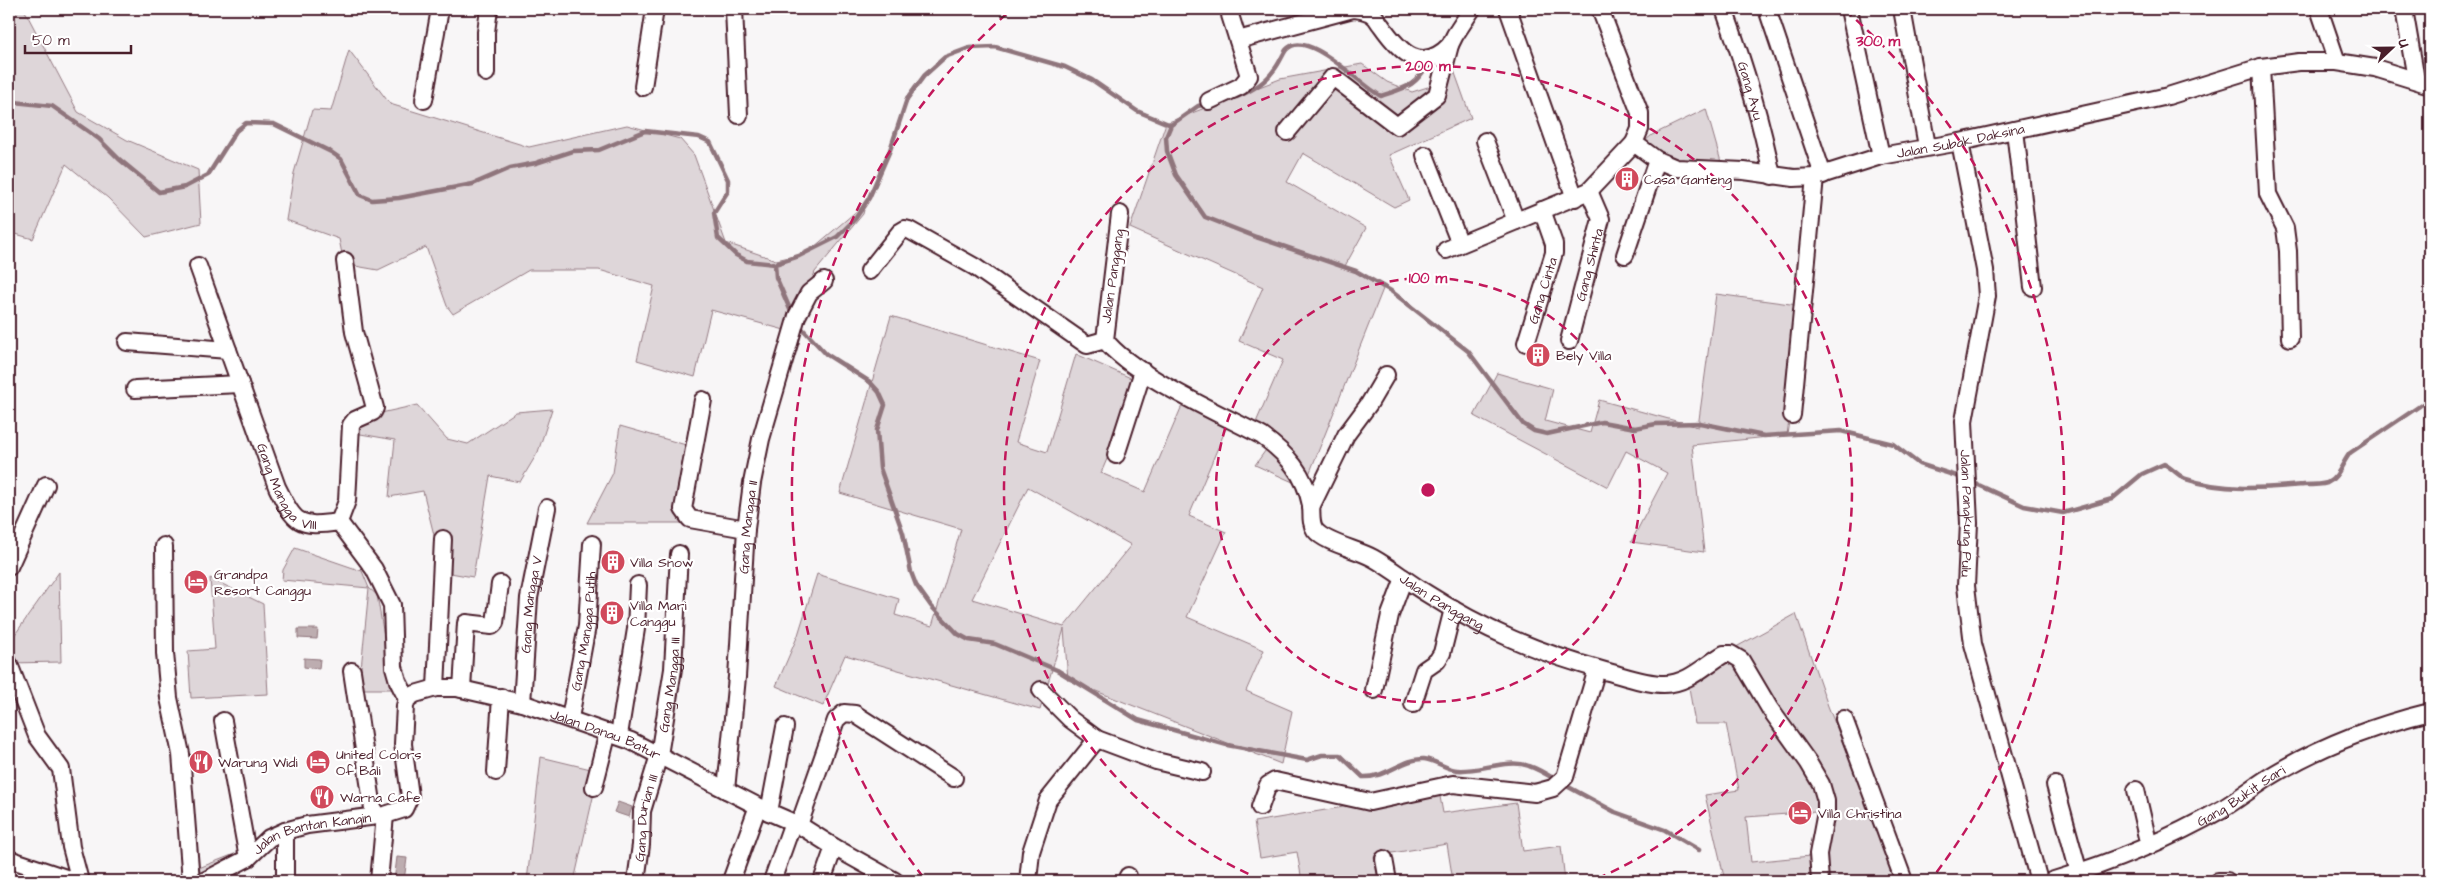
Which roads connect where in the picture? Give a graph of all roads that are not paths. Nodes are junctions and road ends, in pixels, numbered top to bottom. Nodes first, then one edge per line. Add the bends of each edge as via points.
1 (440, 9) edge
2 (489, 9) edge
3 (655, 9) edge
4 (734, 9) edge
5 (1472, 9) edge
6 (1508, 9) edge
7 (1600, 9) edge
8 (1724, 9) edge
9 (1767, 9) edge
10 (1849, 9) edge
11 (1902, 9) edge
12 (2319, 9) edge
13 (2404, 9) edge
14 (1230, 15) dead end
15 (1238, 40) junction
16 (1450, 45) junction
17 (2337, 62) junction
18 (2261, 67) junction
19 (486, 73) dead end
20 (2423, 82) edge
21 (643, 86) dead end
22 (424, 100) dead end
23 (1209, 101) dead end
24 (739, 115) dead end
25 (2015, 130) junction
26 (1287, 132) dead end
27 (1485, 141) dead end
28 (1960, 142) junction
29 (1634, 143) junction
30 (1927, 146) junction
31 (1425, 154) dead end
32 (1881, 156) junction
33 (1657, 160) junction
34 (1772, 176) junction
35 (1819, 176) junction
36 (1582, 194) junction
37 (1542, 210) junction
38 (1120, 214) dead end
39 (1516, 221) junction
40 (1625, 255) dead end
41 (345, 261) dead end
42 (198, 266) dead end
43 (869, 272) dead end
44 (824, 281) dead end
45 (2033, 287) dead end
46 (2290, 338) dead end
47 (1105, 340) junction
48 (1569, 341) dead end
49 (127, 342) dead end
50 (1526, 343) dead end
51 (228, 350) junction
52 (1142, 372) junction
53 (1386, 375) dead end
54 (240, 384) junction
55 (135, 389) dead end
56 (703, 400) dead end
57 (1792, 416) dead end
58 (1116, 455) dead end
59 (46, 485) dead end
60 (1311, 507) junction
61 (547, 508) dead end
62 (339, 522) junction
63 (746, 529) junction
64 (443, 539) dead end
65 (592, 544) dead end
66 (164, 546) dead end
67 (679, 554) dead end
68 (9, 567) edge
69 (1404, 578) junction
70 (500, 584) dead end
71 (638, 585) dead end
72 (1453, 609) junction
73 (9, 664) edge
74 (1597, 669) junction
75 (352, 671) dead end
76 (436, 688) junction
77 (462, 689) junction
78 (1041, 690) dead end
79 (1374, 690) dead end
80 (501, 697) junction
81 (408, 699) junction
82 (522, 703) junction
83 (1412, 704) dead end
84 (2430, 712) edge
85 (570, 718) junction
86 (1844, 719) dead end
87 (223, 721) dead end
88 (785, 727) dead end
89 (613, 734) junction
90 (1097, 739) junction
91 (659, 755) junction
92 (496, 772) dead end
93 (1202, 772) dead end
94 (954, 778) dead end
95 (2055, 785) dead end
96 (594, 787) dead end
97 (726, 790) junction
98 (2136, 790) dead end
99 (1260, 807) dead end
100 (764, 809) junction
101 (386, 814) junction
102 (796, 823) junction
103 (285, 831) junction
104 (2149, 846) junction
105 (834, 847) junction
106 (248, 858) junction
107 (9, 859) edge
108 (1384, 859) dead end
109 (2079, 873) junction
110 (207, 880) edge
111 (74, 881) edge
112 (80, 881) edge
113 (191, 881) edge
114 (285, 881) edge
115 (379, 881) edge
116 (636, 881) edge
117 (737, 881) edge
118 (772, 881) edge
119 (822, 881) edge
120 (895, 881) edge
121 (1028, 881) edge
122 (1388, 881) edge
123 (1820, 881) edge
124 (1904, 881) edge
125 (2039, 881) edge
126 (2051, 881) edge
127 (2218, 881) edge
128 (2227, 881) edge

1 - 22 street
2 - 19 street
3 - 21 street
4 - 24 street
5 - 16 street
6 - 36 street, Gang Shinta
7 - 29 street via 1640,113 1640,129
8 - 34 street, Gang Ayu via 1747,71
9 - 35 street
10 - 32 street
11 - 30 street
12 - 17 street
13 - 20 street
14 - 15 street
15 - 16 street via 1353,9 1365,10 1375,17 1405,53 1415,59 1422,61 1441,55
15 - 23 street via 1249,76 1241,86
16 - 26 street via 1437,95 1397,126 1333,77
17 - 18 street, Jalan Subak Daksina
17 - 20 street, Jalan Subak Daksina via 2375,68
18 - 25 street, Jalan Subak Daksina via 2168,96
18 - 46 street via 2268,194 2285,228 2288,251
25 - 28 street, Jalan Subak Daksina
25 - 45 street
27 - 39 street
28 - 30 street, Jalan Subak Daksina
28 - 125 street, Jalan Pangkung Pulu via 1985,270 1986,296 1964,421 1969,613 1975,653
29 - 33 street, Jalan Subak Daksina
29 - 36 street
30 - 32 street, Jalan Subak Daksina
31 - 39 street via 1453,247
32 - 35 street, Jalan Subak Daksina
33 - 34 street, Jalan Subak Daksina via 1676,168
33 - 40 street
34 - 35 street, Jalan Subak Daksina
35 - 57 street
36 - 37 street
36 - 48 street, Gang Shinta via 1601,219
37 - 39 street
37 - 50 street, Gang Cinta via 1554,253
38 - 47 street, Jalan Panggang
41 - 62 street via 354,332 375,408 351,425 347,501
42 - 51 street, Gang Mangga VIII
43 - 47 street via 905,229 975,268 1087,345
44 - 63 street, Gang Mangga II via 809,292 797,316 759,447
47 - 52 street, Jalan Panggang
49 - 51 street
51 - 54 street, Gang Mangga VIII
52 - 58 street
52 - 60 street, Jalan Panggang via 1279,448 1296,467 1307,488
53 - 60 street via 1346,435
54 - 55 street
54 - 62 street, Gang Mangga VIII via 287,508 302,523
56 - 63 street via 683,509 690,519
59 - 68 street
60 - 69 street, Jalan Panggang via 1314,529 1323,537 1373,558
61 - 82 street, Gang Mangga V via 529,598
62 - 81 street, Gang Mangga VIII via 374,569 392,605 394,667
63 - 97 street, Gang Mangga II
64 - 76 street
65 - 85 street, Gang Mangga Putih via 587,626
66 - 113 street via 165,653 181,754
67 - 91 street, Gang Mangga III via 674,658
69 - 72 street, Jalan Panggang
69 - 79 street via 1390,615
70 - 77 street via 495,623 492,626 466,623
71 - 89 street via 636,629
72 - 74 street, Jalan Panggang via 1536,651
72 - 83 street via 1442,653 1424,670
73 - 112 street via 37,736 61,770 71,847
74 - 99 street via 1565,777 1553,788 1535,793 1453,784 1370,802 1275,781 1268,785
74 - 123 street, Jalan Panggang via 1666,684 1689,678 1724,654 1741,660 1770,709 1808,762 1824,793 1826,812 1818,854
75 - 101 street
76 - 77 street, Jalan Danau Batur
76 - 81 street, Jalan Danau Batur
77 - 80 street, Jalan Danau Batur
78 - 90 street via 1070,719
80 - 82 street, Jalan Danau Batur
80 - 92 street
81 - 101 street via 403,744 410,796 404,809
82 - 85 street, Jalan Danau Batur
84 - 104 street, Gang Bukit Sari via 2376,727 2318,752 2277,772 2222,809
85 - 89 street, Jalan Danau Batur
86 - 124 street
87 - 106 street
88 - 100 street
89 - 91 street, Jalan Danau Batur
89 - 96 street
90 - 93 street via 1156,761
90 - 121 street via 1048,800 1031,852
91 - 97 street, Jalan Danau Batur
91 - 116 street, Gang Durian III via 642,811
94 - 102 street via 855,714 844,713 836,720
95 - 109 street
97 - 100 street, Jalan Danau Batur
98 - 104 street
100 - 102 street, Jalan Danau Batur
100 - 117 street via 732,878
101 - 103 street, Jalan Bantan Kangin
101 - 115 street
102 - 105 street, Jalan Danau Batur
102 - 118 street
103 - 106 street, Jalan Bantan Kangin via 270,838
103 - 114 street
104 - 109 street, Gang Bukit Sari
105 - 119 street
105 - 120 street, Jalan Danau Batur
106 - 110 street, Jalan Bantan Kangin
107 - 111 street
108 - 122 street
109 - 126 street, Gang Bukit Sari
127 - 128 street

